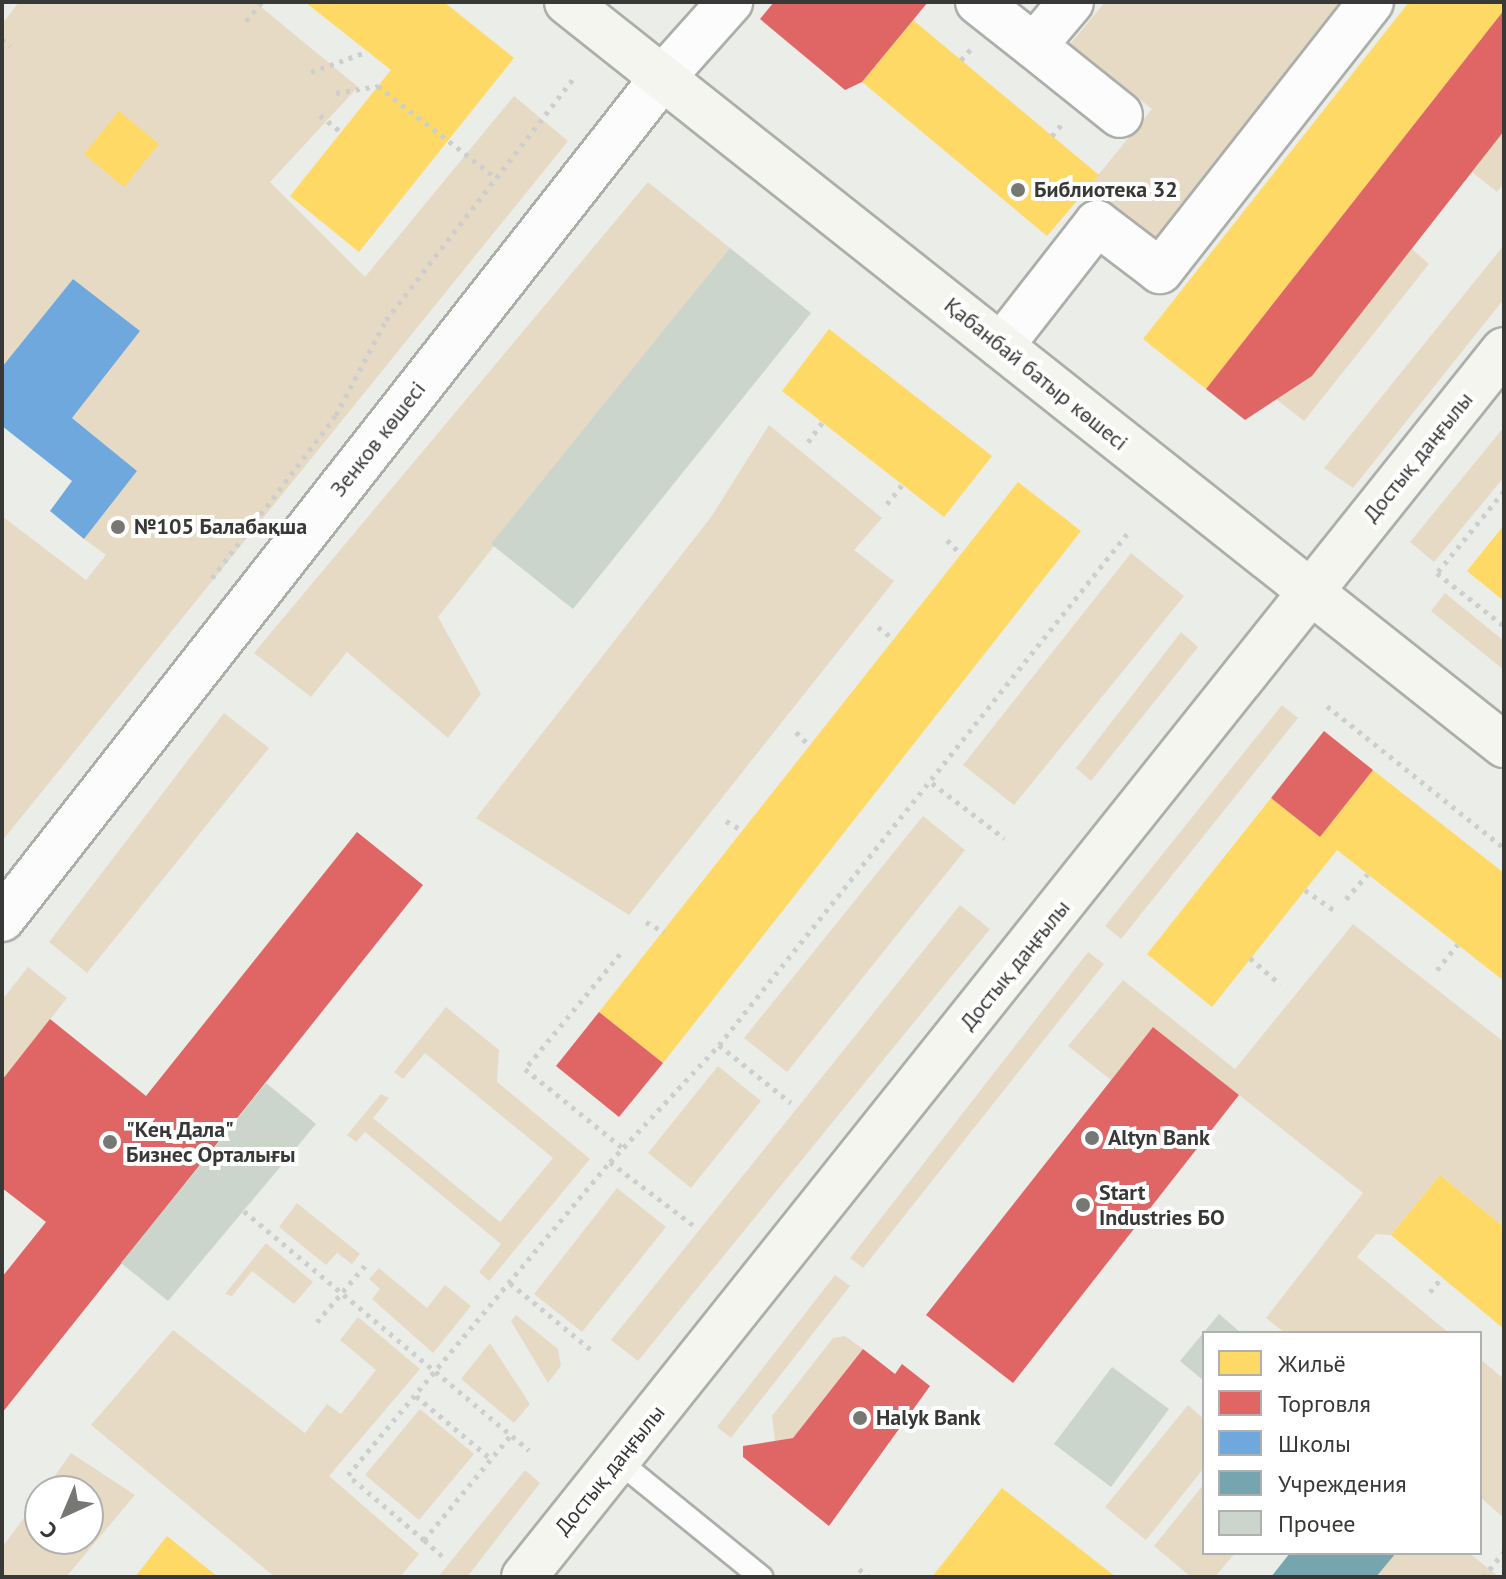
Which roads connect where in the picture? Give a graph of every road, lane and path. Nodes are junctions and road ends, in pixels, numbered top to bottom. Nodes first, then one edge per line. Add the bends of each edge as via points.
1 (262, 2) edge
2 (567, 2) edge
3 (730, 2) edge
4 (978, 2) edge
5 (1071, 2) edge
6 (1371, 2) edge
7 (246, 21) dead end
8 (2, 39) edge
9 (10, 46) dead end
10 (1034, 46) junction
11 (366, 52) dead end
12 (311, 72) dead end
13 (663, 77) junction
14 (573, 79) dead end
15 (336, 93) dead end
16 (320, 115) dead end
17 (1120, 115) dead end
18 (341, 132) dead end
19 (496, 178) junction
20 (1001, 346) junction
21 (1504, 350) edge
22 (822, 423) dead end
23 (808, 442) dead end
24 (902, 485) dead end
25 (1504, 491) edge
26 (887, 504) dead end
27 (1131, 529) dead end
28 (947, 540) dead end
29 (961, 554) dead end
30 (206, 586) dead end
31 (1312, 594) junction
32 (1504, 626) edge
33 (878, 627) dead end
34 (894, 639) dead end
35 (1327, 706) dead end
36 (796, 732) dead end
37 (1504, 745) edge
38 (810, 746) dead end
39 (932, 783) junction
40 (726, 821) dead end
41 (743, 831) dead end
42 (1004, 838) dead end
43 (1504, 848) edge
44 (1368, 874) dead end
45 (1305, 890) dead end
46 (1346, 899) dead end
47 (1336, 912) dead end
48 (2, 919) edge
49 (646, 922) dead end
50 (664, 932) dead end
51 (1458, 944) dead end
52 (620, 954) dead end
53 (1250, 958) dead end
54 (1437, 970) dead end
55 (1280, 984) dead end
56 (719, 1045) junction
57 (791, 1103) dead end
58 (623, 1148) junction
59 (610, 1162) junction
60 (244, 1211) dead end
61 (693, 1225) dead end
62 (369, 1261) dead end
63 (1442, 1277) dead end
64 (510, 1283) junction
65 (1430, 1292) dead end
66 (342, 1293) junction
67 (317, 1322) dead end
68 (590, 1349) dead end
69 (436, 1372) junction
70 (416, 1396) junction
71 (511, 1435) junction
72 (529, 1450) dead end
73 (491, 1459) junction
74 (617, 1460) junction
75 (424, 1540) junction
76 (1504, 1552) edge
77 (442, 1556) dead end
78 (859, 1569) dead end
79 (524, 1577) edge
80 (761, 1577) edge
81 (869, 1577) edge
82 (1483, 1577) edge

1 - 7 path
2 - 13 main road, Қабанбай батыр көшесі
3 - 13 street, Зенков көшесі
4 - 10 street
5 - 10 street
6 - 20 street via 1160,271 1097,223
8 - 9 path
10 - 17 street
11 - 12 path
13 - 20 main road, Қабанбай батыр көшесі
13 - 48 street, Зенков көшесі
14 - 19 path
15 - 19 path via 378,86
16 - 18 path
19 - 30 path via 386,320 336,415
20 - 31 main road, Қабанбай батыр көшесі
21 - 31 main road, Достық даңғылы
22 - 23 path
24 - 26 path
25 - 32 path via 1437,573
27 - 39 path
28 - 29 path
31 - 37 main road, Қабанбай батыр көшесі
31 - 74 main road, Достық даңғылы
33 - 34 path
35 - 43 path
36 - 38 path
39 - 42 path
39 - 56 path
40 - 41 path
44 - 46 path
45 - 47 path
49 - 50 path
51 - 54 path
52 - 58 path via 525,1069
53 - 55 path
56 - 57 path
56 - 58 path
58 - 59 path
59 - 61 path
59 - 64 path
60 - 66 path
62 - 66 path
63 - 65 path
64 - 68 path
64 - 69 path
66 - 67 path
66 - 69 path
69 - 70 path
69 - 71 path
70 - 73 path
70 - 75 path via 348,1475
71 - 72 path
71 - 73 path
73 - 75 path
74 - 79 main road, Достық даңғылы
74 - 80 lane
75 - 77 path
76 - 82 path
78 - 81 path

